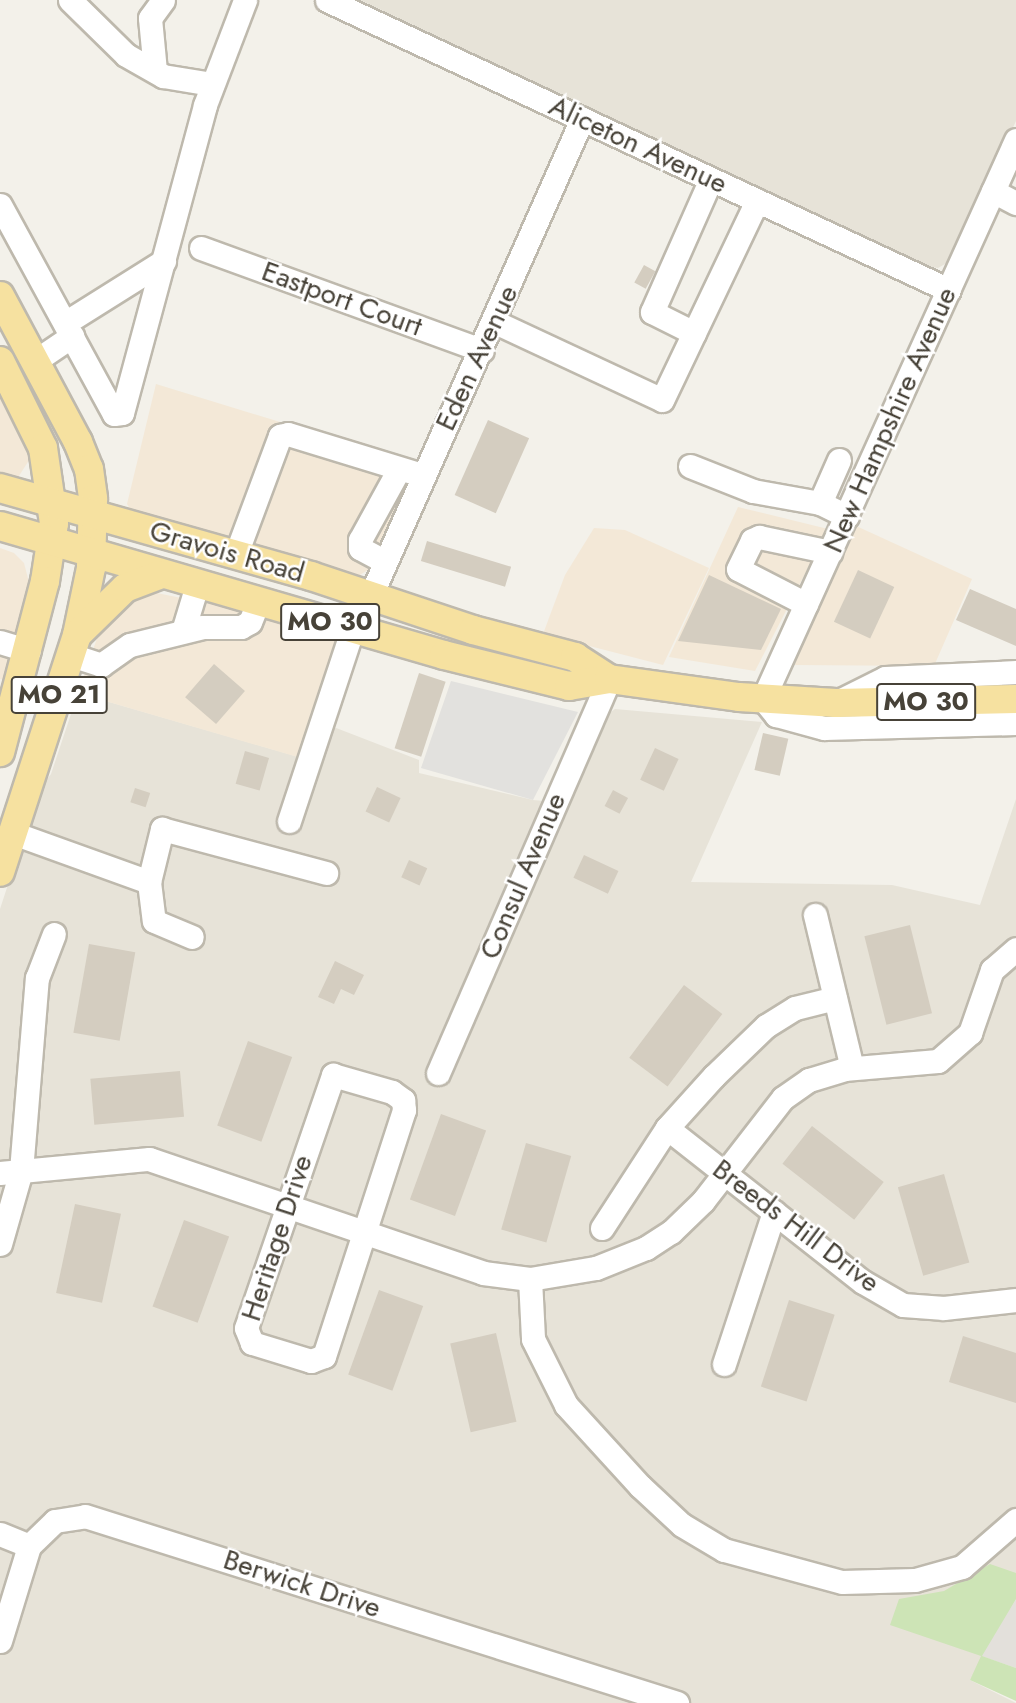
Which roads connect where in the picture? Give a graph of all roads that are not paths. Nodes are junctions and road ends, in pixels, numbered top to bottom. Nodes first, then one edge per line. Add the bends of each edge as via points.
1 (70, 0) edge
2 (163, 0) edge
3 (245, 0) edge
4 (327, 0) edge
5 (155, 71) junction
6 (212, 84) junction
7 (582, 119) junction
8 (1016, 140) edge
9 (711, 179) junction
10 (993, 191) junction
11 (757, 201) junction
12 (1016, 202) edge
13 (0, 205) edge
14 (201, 248) dead end
15 (164, 261) junction
16 (949, 290) junction
17 (0, 296) edge
18 (495, 322) junction
19 (68, 330) junction
20 (694, 333) junction
21 (482, 350) junction
22 (35, 360) junction
23 (0, 361) edge
24 (839, 460) dead end
25 (690, 466) dead end
26 (399, 468) junction
27 (422, 475) junction
28 (0, 488) edge
29 (51, 502) junction
30 (820, 503) junction
31 (93, 514) junction
32 (847, 516) junction
33 (0, 526) edge
34 (53, 543) junction
35 (830, 552) junction
36 (236, 554) junction
37 (92, 555) junction
38 (384, 561) junction
39 (159, 575) junction
40 (197, 585) junction
41 (371, 595) junction
42 (258, 602) junction
43 (806, 604) junction
44 (354, 628) junction
45 (183, 631) junction
46 (0, 642) edge
47 (74, 645) junction
48 (29, 651) junction
49 (1016, 673) edge
50 (609, 679) junction
51 (764, 699) junction
52 (1016, 699) edge
53 (836, 703) junction
54 (1016, 723) edge
55 (0, 752) edge
56 (289, 821) dead end
57 (13, 833) junction
58 (0, 872) edge
59 (326, 873) dead end
60 (149, 882) junction
61 (815, 915) dead end
62 (54, 934) dead end
63 (192, 937) dead end
64 (1016, 949) edge
65 (835, 998) junction
66 (852, 1068) junction
67 (438, 1073) dead end
68 (667, 1128) junction
69 (0, 1153) edge
70 (10, 1172) edge
71 (724, 1172) junction
72 (290, 1205) junction
73 (774, 1212) junction
74 (602, 1228) dead end
75 (362, 1234) junction
76 (0, 1244) edge
77 (530, 1279) junction
78 (1016, 1300) edge
79 (724, 1364) dead end
80 (1016, 1520) edge
81 (0, 1534) edge
82 (29, 1546) junction
83 (0, 1641) edge
84 (677, 1703) edge

1 - 5 street via 126,55
2 - 5 street via 150,18
3 - 6 street
4 - 7 street, Aliceton Avenue
5 - 6 street
6 - 15 street
7 - 9 street, Aliceton Avenue
7 - 18 street, Eden Avenue
8 - 10 street, New Hampshire Avenue
9 - 11 street, Aliceton Avenue
9 - 20 street via 652,312
10 - 12 street
10 - 16 street, New Hampshire Avenue
11 - 16 street, Aliceton Avenue
11 - 20 street
13 - 19 street
14 - 21 street, Eastport Court
15 - 19 street
15 - 19 street via 122,413 114,414
16 - 32 street, New Hampshire Avenue
17 - 22 main road
18 - 20 street via 662,400
18 - 21 street, Eden Avenue
19 - 22 street
21 - 27 street, Eden Avenue
22 - 31 main road via 89,469
23 - 29 main road via 43,448
24 - 30 street
25 - 30 street via 753,491
26 - 27 street
26 - 36 street via 288,434 280,436
26 - 38 street via 360,540 360,548
27 - 38 street, Eden Avenue
28 - 29 main road, Gravois Road / MO 30
29 - 31 main road, Gravois Road / MO 30
29 - 34 main road, MO 21
30 - 32 street
31 - 36 main road, Gravois Road / MO 30
31 - 37 main road, MO 21
32 - 35 street, New Hampshire Avenue
33 - 34 main road, Gravois Road / MO 30
34 - 37 main road, Gravois Road / MO 30
34 - 48 main road, MO 21
35 - 43 street, New Hampshire Avenue
35 - 43 street via 759,537 752,540 738,569
36 - 41 main road, Gravois Road / MO 30
37 - 39 main road, Gravois Road / MO 30
37 - 47 main road, MO 21
38 - 41 street, Eden Avenue
39 - 40 main road, Gravois Road / MO 30
39 - 47 main road via 112,598
40 - 42 main road, Gravois Road / MO 30
40 - 45 street
41 - 50 main road, Gravois Road / MO 30 via 575,657
42 - 44 main road, Gravois Road / MO 30
42 - 45 street via 250,622 241,627
43 - 51 street, New Hampshire Avenue
44 - 50 main road, Gravois Road / MO 30 via 569,686
44 - 56 street
45 - 47 street via 130,645 101,665
46 - 48 street
47 - 57 main road, MO 21
48 - 55 main road, MO 21
49 - 53 street via 885,678
50 - 51 main road, Gravois Road / MO 30
50 - 67 street, Consul Avenue
51 - 53 main road, Gravois Road / MO 30
51 - 54 street, Gravois Road via 776,715 824,728
52 - 53 main road, Gravois Road / MO 30
57 - 58 main road, MO 21
57 - 60 street
59 - 60 street via 162,829
60 - 63 street via 153,921
61 - 65 street
62 - 70 street via 37,978
64 - 66 street via 992,970 970,1033 961,1044 938,1060
65 - 66 street
65 - 68 street via 795,1008 766,1026
66 - 71 street via 808,1080 783,1098
68 - 71 street, Breeds Hill Drive
68 - 74 street
69 - 70 street
70 - 72 street via 149,1158
70 - 76 street
71 - 73 street, Breeds Hill Drive
71 - 77 street via 703,1201 646,1248 596,1268
72 - 75 street
72 - 75 street, Heritage Drive via 246,1328 252,1343 319,1361
72 - 75 street, Heritage Drive via 328,1081 342,1075 392,1092 403,1100 404,1110
73 - 78 street, Breeds Hill Drive via 863,1282 903,1304 944,1308
73 - 79 street
75 - 77 street via 483,1273
77 - 80 street via 533,1339 566,1405 639,1486 682,1525 724,1550 842,1582 915,1580 962,1567
81 - 82 street
82 - 83 street, Berwick Drive
82 - 84 street, Berwick Drive via 55,1521 85,1516

